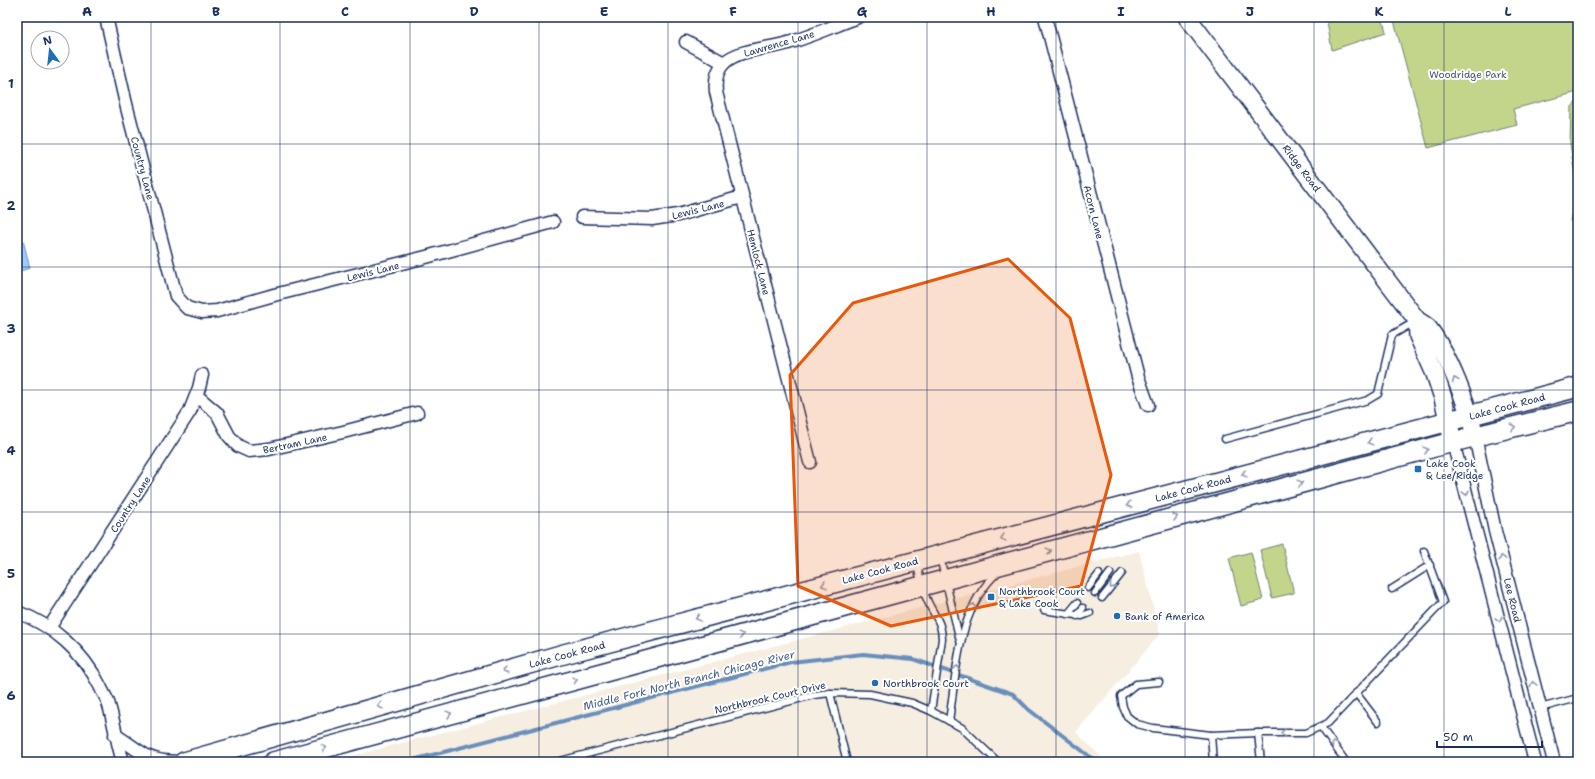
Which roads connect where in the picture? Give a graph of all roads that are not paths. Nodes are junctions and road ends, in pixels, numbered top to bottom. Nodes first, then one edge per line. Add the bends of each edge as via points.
1 (106, 17) edge
2 (858, 17) edge
3 (1045, 17) edge
4 (1188, 17) edge
5 (686, 42) dead end
6 (724, 63) junction
7 (742, 197) junction
8 (582, 217) dead end
9 (553, 222) dead end
10 (193, 310) joint
11 (1417, 320) junction
12 (202, 375) dead end
13 (1578, 387) edge
14 (197, 396) junction
15 (1148, 405) dead end
16 (1578, 411) edge
17 (417, 413) dead end
18 (1470, 416) junction
19 (1449, 421) junction
20 (1475, 436) junction
21 (1225, 439) dead end
22 (1453, 442) junction
23 (810, 462) dead end
24 (1424, 551) dead end
25 (940, 555) junction
26 (916, 561) junction
27 (1012, 561) junction
28 (1430, 565) junction
29 (1110, 573) dead end
30 (1122, 573) dead end
31 (1099, 574) dead end
32 (947, 579) junction
33 (923, 585) junction
34 (1088, 588) dead end
35 (1392, 589) dead end
36 (1095, 593) dead end
37 (1102, 598) dead end
38 (1077, 603) dead end
39 (1083, 608) dead end
40 (1044, 610) dead end
41 (17, 612) edge
42 (1090, 613) dead end
43 (1068, 614) junction
44 (1077, 616) junction
45 (49, 628) junction
46 (961, 643) junction
47 (1159, 682) dead end
48 (830, 693) junction
49 (1356, 693) junction
50 (1578, 698) edge
51 (1540, 708) junction
52 (931, 711) junction
53 (949, 721) junction
54 (1378, 722) dead end
55 (1321, 727) junction
56 (1258, 733) junction
57 (115, 735) junction
58 (1211, 735) junction
59 (122, 762) edge
60 (185, 762) edge
61 (273, 762) edge
62 (556, 762) edge
63 (847, 762) edge
64 (998, 762) edge
65 (1214, 762) edge
66 (1260, 762) edge
67 (1346, 762) edge
68 (1535, 762) edge
69 (1554, 762) edge

1 - 10 street, Country Lane via 176,296 187,308
2 - 6 street, Lawrence Lane via 787,43 744,53
3 - 15 street, Acorn Lane via 1136,370
4 - 11 street, Ridge Road
5 - 6 street
6 - 7 street, Hemlock Lane via 715,81 716,92
7 - 8 street, Lewis Lane via 678,215 652,219
7 - 23 street, Hemlock Lane
9 - 10 street, Lewis Lane via 217,312
18 -> 11 street, Ridge Road via 1446,359 1428,328
11 - 19 street, Ridge Road via 1418,336 1435,374
11 - 21 lane via 1392,335 1378,394 1368,400
12 - 14 street, Country Lane
13 - 18 main road, Lake Cook Road
14 - 17 street, Bertram Lane via 217,413 229,436 238,446 249,451 336,434
14 - 45 street, Country Lane via 190,411
20 -> 16 main road
18 - 19 main road, Lake Cook Road
18 - 20 street, Ridge Road
19 - 22 street, Ridge Road
19 -> 25 main road, Lake Cook Road
20 - 22 main road
51 -> 20 street, Lee Road via 1495,531
27 -> 22 main road
22 -> 68 street, Lee Road
24 - 28 lane
25 - 26 main road, Lake Cook Road
25 - 32 lane
26 - 33 lane
26 -> 60 main road, Lake Cook Road via 564,654
27 - 32 main road
46 -> 27 lane via 970,612 982,590 991,578
28 - 35 lane
28 - 49 lane via 1443,602
29 - 36 lane
30 -> 37 lane
31 - 34 lane
32 - 33 main road
32 - 46 lane
33 - 52 lane via 928,602 942,629
61 -> 33 main road
38 - 43 lane
39 - 44 lane
40 - 43 lane
41 - 45 street
42 - 44 lane
43 - 44 lane
45 - 57 street via 79,654 94,675 107,701
53 -> 46 lane
47 - 58 lane via 1136,684 1121,696 1127,716 1137,724 1153,728
48 - 52 lane, Northbrook Court Drive via 854,692 877,695 912,703
48 - 62 lane, Northbrook Court Drive
48 - 63 lane
49 - 54 lane
49 - 55 lane via 1328,723
50 - 51 lane
51 - 69 street, Lee Road
52 - 53 lane, Northbrook Court Drive
53 - 64 lane, Northbrook Court Drive via 968,732
55 -> 56 lane via 1306,733
67 -> 55 lane
56 - 58 lane
56 - 66 lane
57 - 59 street
57 - 60 street via 144,754 169,762
58 - 65 lane

